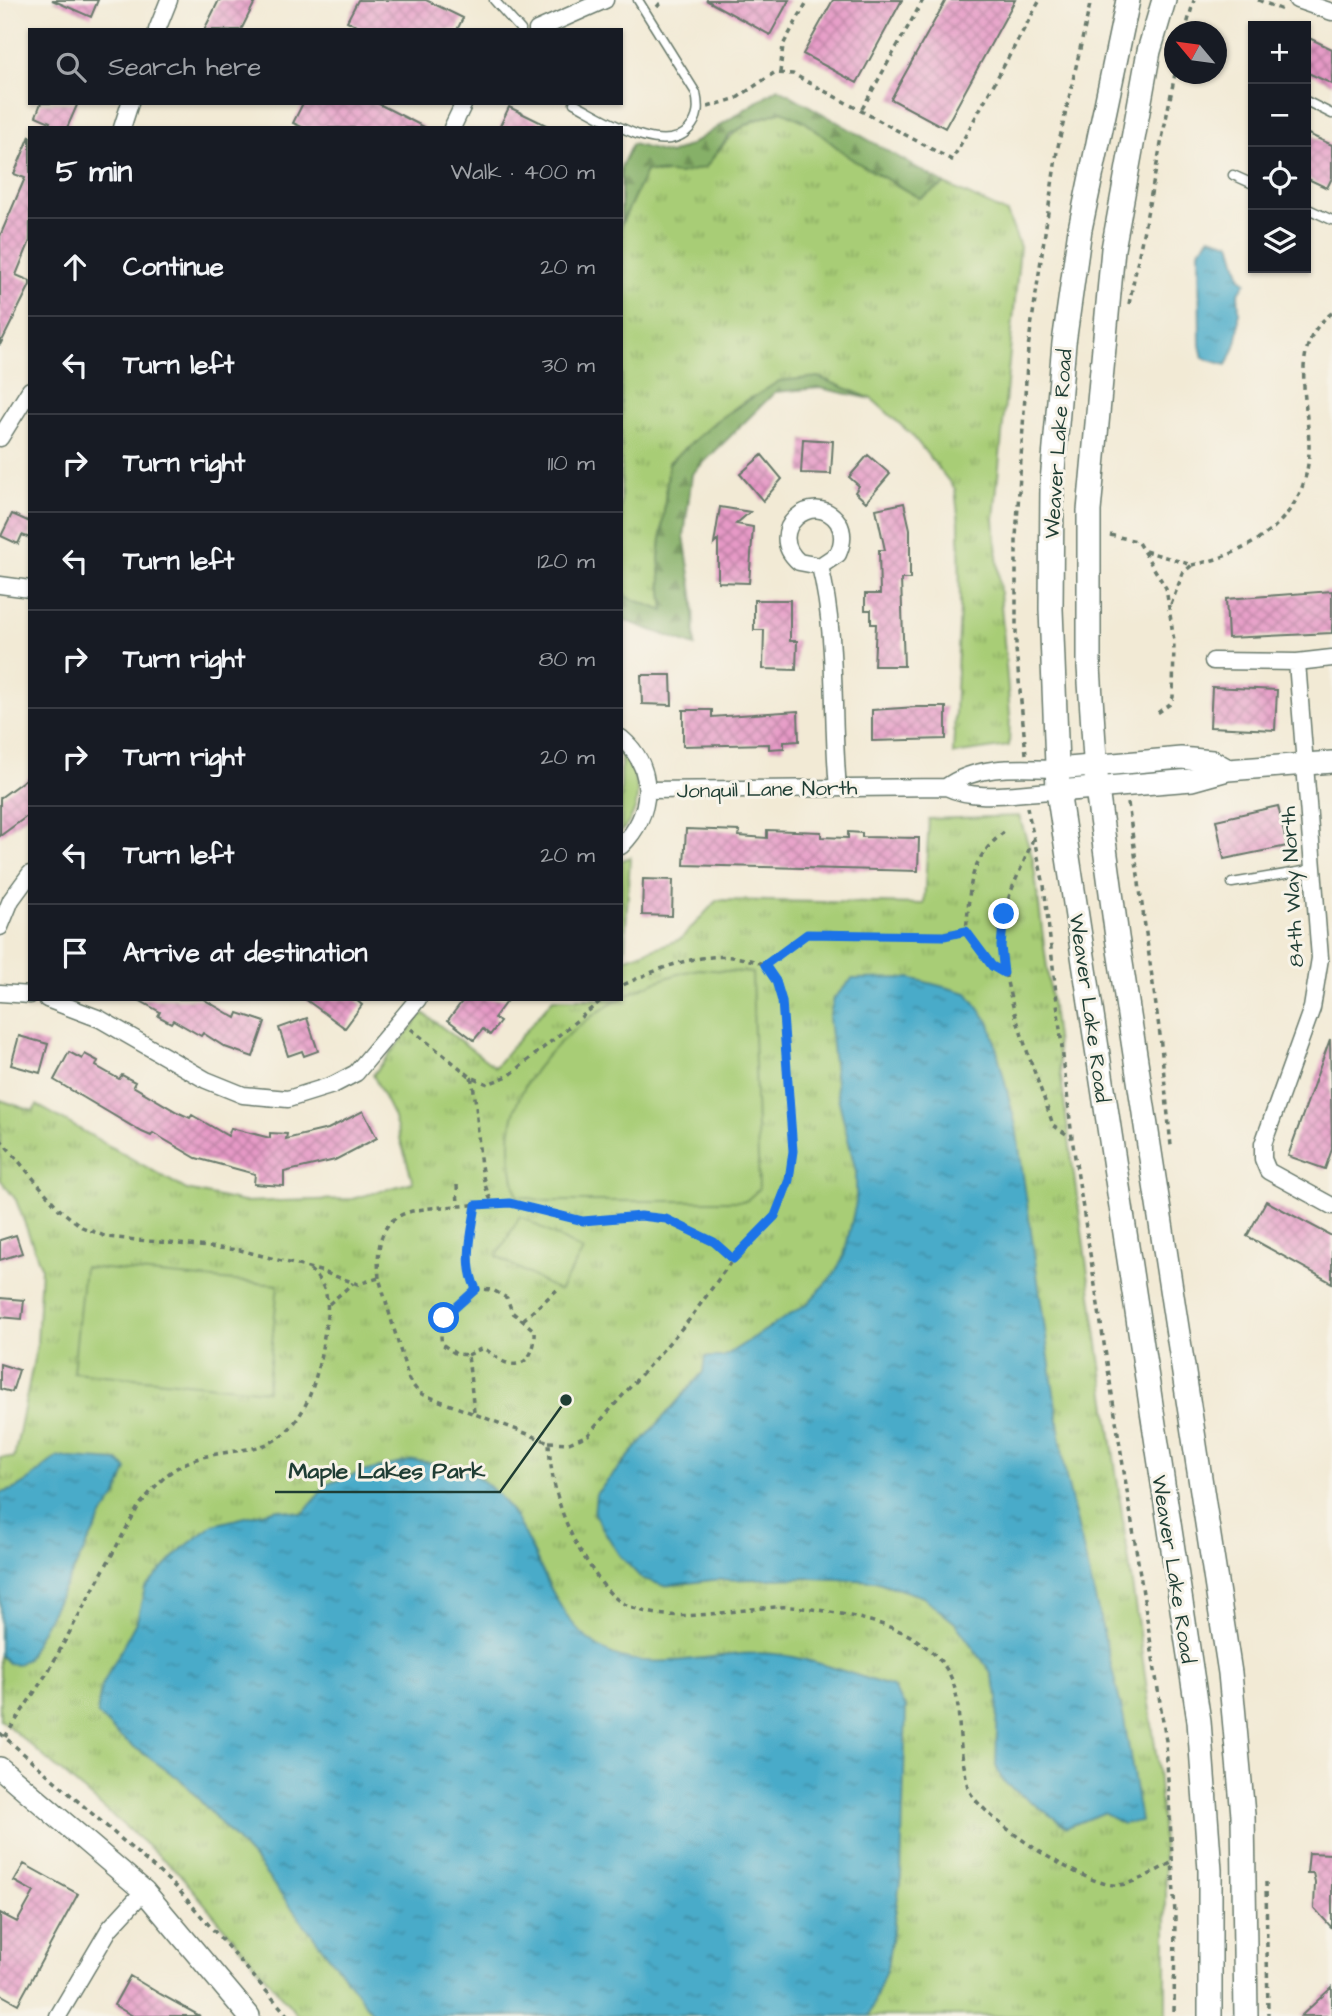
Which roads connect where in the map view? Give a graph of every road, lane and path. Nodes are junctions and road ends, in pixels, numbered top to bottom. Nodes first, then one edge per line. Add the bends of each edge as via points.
1 (169, 0) edge
2 (494, 0) edge
3 (605, 0) edge
4 (638, 0) edge
5 (808, 0) edge
6 (923, 0) edge
7 (1040, 0) edge
8 (1091, 0) edge
9 (1128, 0) edge
10 (1164, 0) edge
11 (1194, 0) edge
12 (1297, 0) edge
13 (1332, 12) edge
14 (1188, 21) edge
15 (158, 28) edge
16 (519, 28) edge
17 (542, 28) edge
18 (779, 74) junction
19 (1173, 84) edge
20 (1311, 104) edge
21 (129, 105) edge
22 (458, 105) edge
23 (578, 105) edge
24 (699, 108) junction
25 (862, 109) junction
26 (1332, 114) edge
27 (123, 126) edge
28 (453, 126) edge
29 (1233, 175) dead end
30 (1248, 182) edge
31 (1311, 210) edge
32 (1331, 218) edge
33 (1128, 310) dead end
34 (1332, 313) edge
35 (28, 393) edge
36 (0, 438) edge
37 (1110, 522) dead end
38 (1143, 551) junction
39 (1192, 565) junction
40 (820, 566) dead end
41 (0, 585) edge
42 (28, 589) edge
43 (1169, 608) junction
44 (1332, 658) edge
45 (1213, 661) dead end
46 (1297, 662) junction
47 (1156, 714) dead end
48 (623, 740) edge
49 (1026, 757) dead end
50 (1332, 762) edge
51 (1306, 765) junction
52 (1096, 778) junction
53 (1058, 780) junction
54 (946, 787) junction
55 (838, 788) junction
56 (648, 790) junction
57 (1026, 803) dead end
58 (1004, 832) dead end
59 (1033, 839) junction
60 (623, 844) edge
61 (1332, 867) edge
62 (1315, 869) junction
63 (28, 877) edge
64 (1232, 883) dead end
65 (0, 927) edge
66 (966, 931) junction
67 (765, 965) junction
68 (1004, 973) junction
69 (623, 985) edge
70 (0, 993) edge
71 (28, 995) edge
72 (52, 1001) edge
73 (416, 1001) edge
74 (601, 1001) edge
75 (401, 1021) junction
76 (471, 1077) junction
77 (1072, 1138) junction
78 (0, 1139) edge
79 (457, 1185) dead end
80 (493, 1204) junction
81 (476, 1205) junction
82 (458, 1206) junction
83 (1332, 1206) edge
84 (733, 1259) junction
85 (306, 1267) junction
86 (379, 1278) junction
87 (353, 1283) junction
88 (476, 1289) junction
89 (558, 1290) dead end
90 (329, 1304) junction
91 (523, 1320) junction
92 (468, 1355) junction
93 (474, 1412) junction
94 (549, 1442) junction
95 (5, 1737) dead end
96 (0, 1768) edge
97 (1173, 1862) junction
98 (144, 1891) junction
99 (58, 2016) edge
100 (249, 2016) edge
101 (1174, 2016) edge
102 (1210, 2016) edge
103 (1246, 2016) edge

1 - 15 street
2 - 16 lane
3 - 17 street
4 - 24 lane via 696,93
5 - 18 path via 783,45
6 - 25 path
7 - 25 path via 952,160
8 - 49 path via 1047,205 1028,348 1016,538 1017,662
9 - 53 main road, Weaver Lake Road via 1080,229 1064,343 1052,482 1051,609
10 - 52 main road, Weaver Lake Road via 1149,51 1113,249 1099,383 1089,511 1089,667
11 - 14 path
12 - 13 street
18 - 24 path via 737,98
18 - 25 path via 793,74
19 - 33 path
20 - 26 lane
21 - 27 street
22 - 28 street
23 - 24 lane via 657,141 675,140 688,131
29 - 30 lane
31 - 32 lane
34 - 39 path via 1318,324 1308,349 1302,387 1308,463 1300,495 1275,528 1243,550
35 - 36 street
37 - 38 path via 1110,534 1137,541
38 - 39 path
38 - 43 path via 1166,588
39 - 43 path
40 - 55 street via 830,605
41 - 42 street
43 - 47 path via 1173,696
44 - 46 street
45 - 46 street
46 - 51 street, 84th Way North
48 - 56 street, Jonquil Lane North via 643,767
50 - 51 street, Jonquil Lane North
51 - 52 street, Jonquil Lane North via 1228,770 1192,780
51 - 62 street, 84th Way North
52 - 53 street, Jonquil Lane North
52 - 103 main road, Weaver Lake Road via 1230,1673 1243,1815
53 - 54 street, Jonquil Lane North via 981,796
53 - 54 street, Jonquil Lane North via 977,771
53 - 102 main road, Weaver Lake Road via 1158,1472 1199,1721 1210,1870
54 - 55 street, Jonquil Lane North
55 - 56 street, Jonquil Lane North
56 - 60 street via 641,822
57 - 59 path
58 - 66 path via 976,862
59 - 68 path via 1004,914
59 - 77 path via 1052,938
61 - 62 street
62 - 64 lane
62 - 83 street, 84th Way North via 1320,958 1312,1008 1262,1144 1268,1171
63 - 65 street via 11,900
66 - 67 path via 944,936 807,934
66 - 68 path via 992,966
67 - 69 path via 727,954 659,967
67 - 84 path via 782,1001 793,1151 789,1180 775,1216
68 - 77 path via 1053,1125
70 - 71 street
72 - 75 street via 100,1019 206,1080 243,1095 288,1099 356,1073
73 - 75 street
74 - 76 path via 510,1075 488,1083
75 - 76 path
76 - 80 path via 478,1103 484,1188
77 - 97 path via 1166,1741
78 - 85 path via 59,1209 82,1227 107,1237 240,1250
79 - 82 path
80 - 81 path
80 - 84 path via 510,1203 583,1221 641,1216 666,1219 714,1242
81 - 82 path
81 - 88 path via 469,1257
82 - 86 path via 410,1210 394,1219 383,1230 376,1250
84 - 94 path via 697,1310 588,1435 569,1443
85 - 87 path
85 - 90 path via 320,1281
86 - 87 path
86 - 93 path via 409,1380 419,1393
87 - 90 path
88 - 91 path via 493,1290 507,1298 512,1312
88 - 92 path via 444,1318 439,1331 442,1344 456,1354
89 - 91 path
90 - 95 path via 318,1372 291,1427 265,1445 198,1458 175,1469 151,1492
91 - 92 path via 535,1331 536,1345 519,1364 506,1363 482,1348
92 - 93 path
93 - 94 path
94 - 97 path via 550,1464 573,1541 602,1583 621,1601 650,1612 688,1615 782,1606 875,1621 910,1635 950,1670 960,1707 969,1791 989,1814 1032,1847 1100,1883 1120,1885
96 - 98 street
97 - 101 path
98 - 99 street via 110,1928
98 - 100 street

